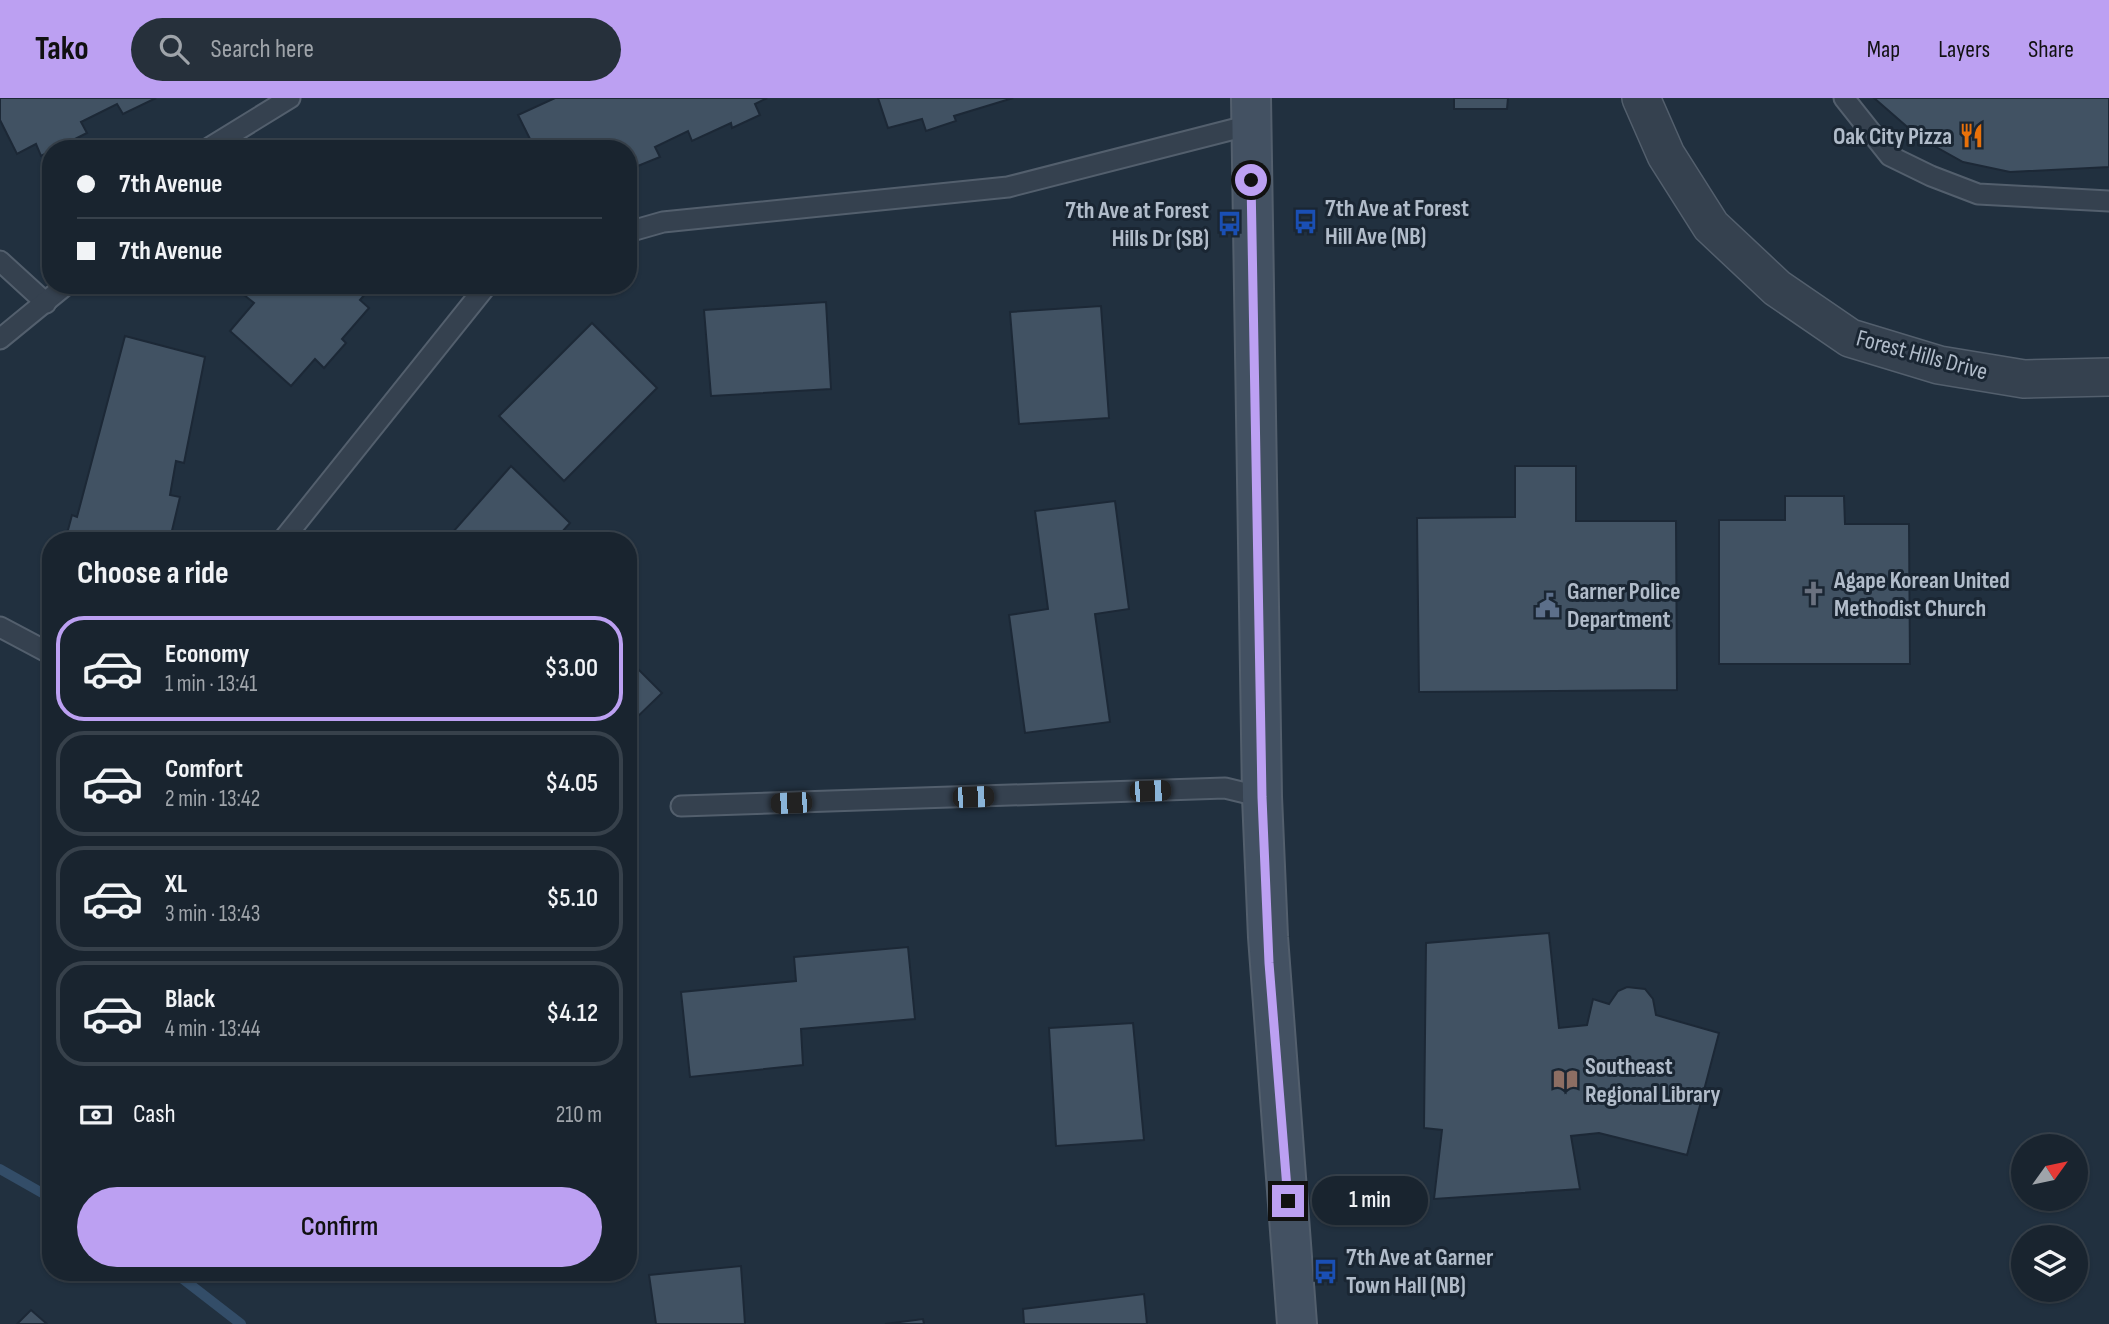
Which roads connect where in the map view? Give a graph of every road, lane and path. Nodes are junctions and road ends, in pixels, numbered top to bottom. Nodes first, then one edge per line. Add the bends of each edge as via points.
1 (290, 98) edge
2 (1641, 98) edge
3 (1844, 98) edge
4 (1251, 111) edge
5 (222, 140) edge
6 (2109, 201) edge
7 (637, 229) edge
8 (0, 261) edge
9 (56, 294) edge
10 (480, 294) edge
11 (46, 303) junction
12 (0, 339) edge
13 (2109, 377) edge
14 (289, 532) edge
15 (0, 627) edge
16 (42, 649) edge
17 (1262, 797) junction
18 (681, 806) dead end
19 (1297, 1324) edge

1 - 5 lane
2 - 13 street, Forest Hills Drive via 1666,155 1712,226 1777,288 1850,338 1939,365 2024,379
3 - 6 lane via 1890,156 1931,176 1978,194
4 - 7 lane via 1007,187 663,222
4 - 17 street
8 - 11 lane
9 - 11 lane
10 - 14 lane
11 - 12 lane
15 - 16 lane
17 - 18 lane via 1225,788
17 - 19 street

